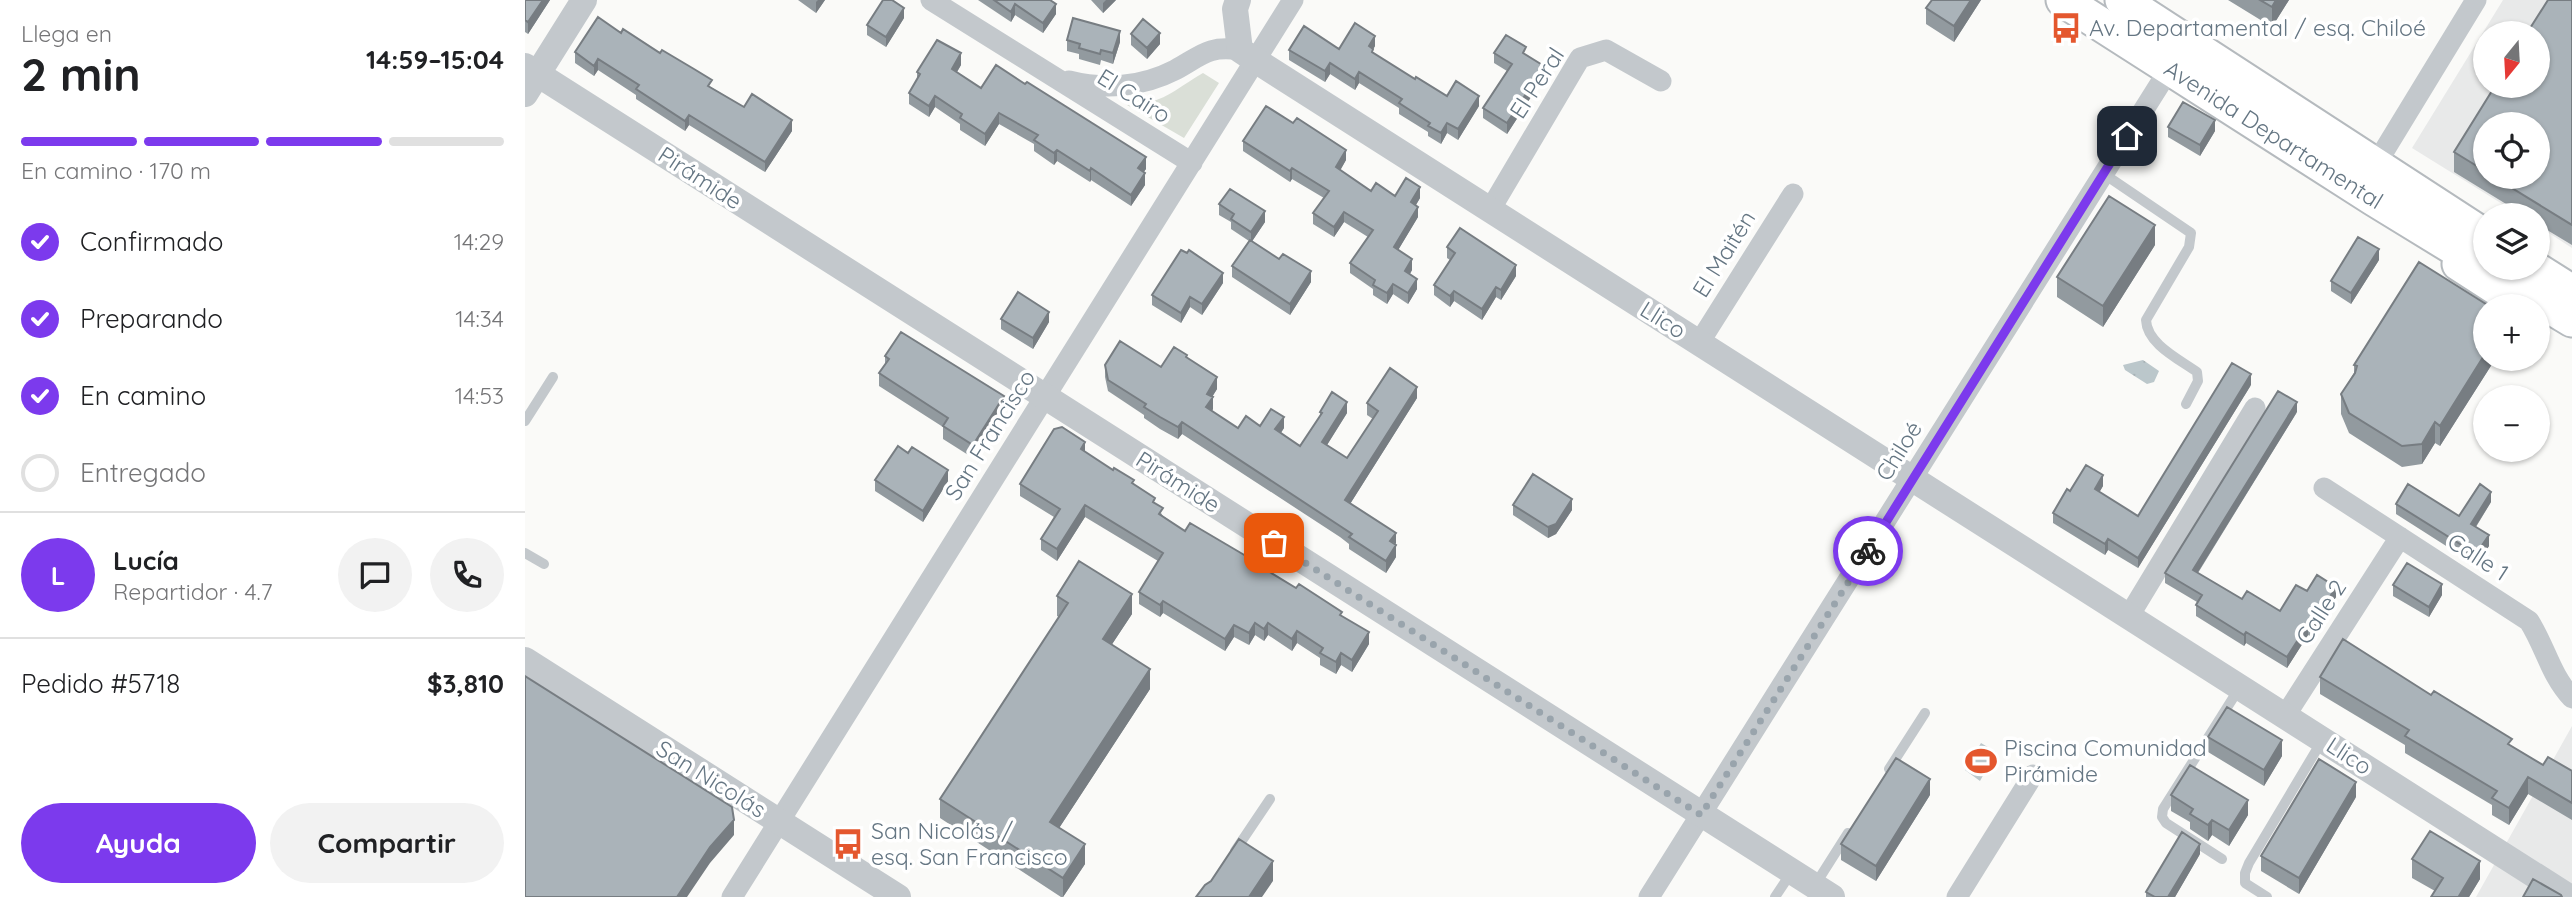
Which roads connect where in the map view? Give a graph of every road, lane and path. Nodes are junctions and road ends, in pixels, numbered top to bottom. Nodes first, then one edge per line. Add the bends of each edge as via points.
1 (584, 0) edge
2 (930, 0) edge
3 (1238, 0) edge
4 (1293, 0) edge
5 (2063, 0) edge
6 (2476, 0) edge
7 (2129, 2) edge
8 (1247, 55) junction
9 (2170, 68) junction
10 (1049, 74) junction
11 (529, 78) edge
12 (1661, 81) dead end
13 (1192, 163) junction
14 (2376, 164) junction
15 (2104, 174) junction
16 (2403, 183) junction
17 (1793, 194) dead end
18 (2374, 199) junction
19 (1490, 210) junction
20 (2473, 214) edge
21 (2473, 228) edge
22 (2550, 259) edge
23 (2473, 260) edge
24 (2572, 273) edge
25 (2550, 278) edge
26 (2506, 280) edge
27 (2572, 292) edge
28 (2505, 294) edge
29 (2572, 320) edge
30 (2550, 324) edge
31 (2572, 338) edge
32 (1699, 343) junction
33 (553, 377) dead end
34 (1044, 397) junction
35 (2186, 404) dead end
36 (2255, 408) dead end
37 (525, 421) edge
38 (1913, 479) junction
39 (2324, 488) dead end
40 (2400, 537) junction
41 (525, 552) edge
42 (544, 564) dead end
43 (2129, 616) junction
44 (525, 660) edge
45 (2240, 687) junction
46 (2572, 698) edge
47 (1924, 712) dead end
48 (2285, 716) junction
49 (2323, 739) junction
50 (2033, 775) dead end
51 (1882, 780) edge
52 (1271, 799) dead end
53 (1701, 815) junction
54 (780, 822) junction
55 (1853, 825) edge
56 (2223, 859) dead end
57 (1226, 864) edge
58 (1792, 872) junction
59 (1823, 892) edge
60 (732, 897) edge
61 (898, 897) edge
62 (1649, 897) edge
63 (1775, 897) edge
64 (1957, 897) edge
65 (2267, 897) edge
66 (2569, 897) edge

1 - 11 street
2 - 10 street, El Cairo
3 - 8 street via 1235,9
4 - 8 street, San Francisco
5 - 9 main road, Avenida Departamental
6 - 14 street
7 - 14 main road, Avenida Departamental
8 - 10 street, El Cairo via 1223,47 1204,51 1161,76 1119,86 1091,85
8 - 13 street, San Francisco
8 - 19 street, Llico
9 - 15 street, Chiloé
9 - 18 main road, Avenida Departamental
10 - 13 street, El Cairo
11 - 34 street, Pirámide
12 - 19 street, El Peral via 1605,50 1580,58
13 - 34 street, San Francisco
14 - 16 main road, Avenida Departamental
15 - 35 lane via 2191,233 2189,247 2146,320 2154,341 2197,372 2198,381
15 - 38 street, Chiloé
16 - 20 main road
16 - 21 main road, Avenida Departamental
17 - 32 street, El Maitén
18 - 23 main road, Avenida Departamental
18 - 28 main road
19 - 32 street, Llico
22 - 24 main road
25 - 27 main road
26 - 29 main road, Avenida Departamental
30 - 31 main road
32 - 38 street, Llico
33 - 37 lane
34 - 53 street, Pirámide
34 - 54 street, San Francisco
36 - 43 street
38 - 43 street, Llico
38 - 53 street, Chiloé
39 - 40 street, Calle 1
40 - 46 street, Calle 1 via 2529,621 2558,683
40 - 48 street, Calle 2
41 - 42 lane
43 - 45 street, Llico
44 - 54 street, San Nicolás
45 - 48 street, Llico
45 - 56 lane via 2162,817
47 - 51 lane
48 - 49 street, Llico
49 - 65 lane via 2245,873 2245,883
49 - 66 street, Llico
50 - 64 street
52 - 57 lane
53 - 58 street, Pirámide
53 - 62 street, Chiloé
54 - 60 street, San Francisco
54 - 61 street, San Nicolás
55 - 59 lane
58 - 59 street, Pirámide
58 - 63 lane

